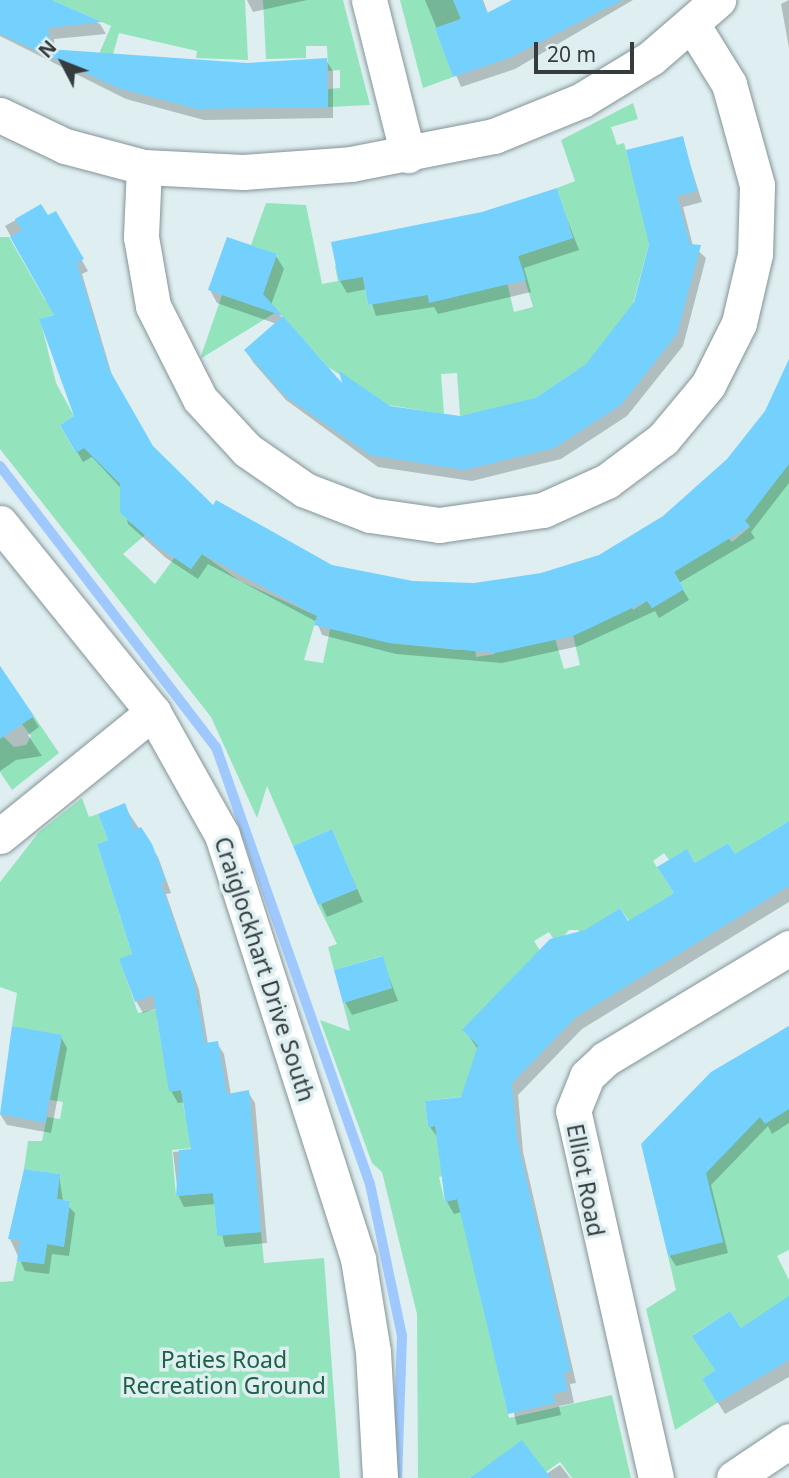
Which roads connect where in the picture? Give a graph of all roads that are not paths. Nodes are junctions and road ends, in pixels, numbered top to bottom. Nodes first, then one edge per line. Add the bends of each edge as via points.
1 (369, 0) edge
2 (718, 0) edge
3 (692, 24) junction
4 (0, 115) edge
5 (408, 155) junction
6 (144, 167) junction
7 (0, 523) edge
8 (153, 712) junction
9 (0, 836) edge
10 (789, 948) edge
11 (789, 1441) edge
12 (380, 1478) edge
13 (656, 1478) edge
14 (734, 1478) edge

1 - 5 street
2 - 3 street
3 - 5 street via 582,100 494,136
3 - 6 street via 729,83 757,185 755,254 739,323 708,385 654,447 576,497 509,519 439,525 337,504 275,472 222,426 181,370 153,306 141,237
4 - 6 street via 65,146
5 - 6 street via 243,172
7 - 8 street, Craiglockhart Drive South
8 - 9 street
8 - 12 street, Craiglockhart Drive South via 222,835 342,1207 373,1352
10 - 13 street, Elliot Road via 606,1059 587,1076 573,1111 572,1129
11 - 14 street

